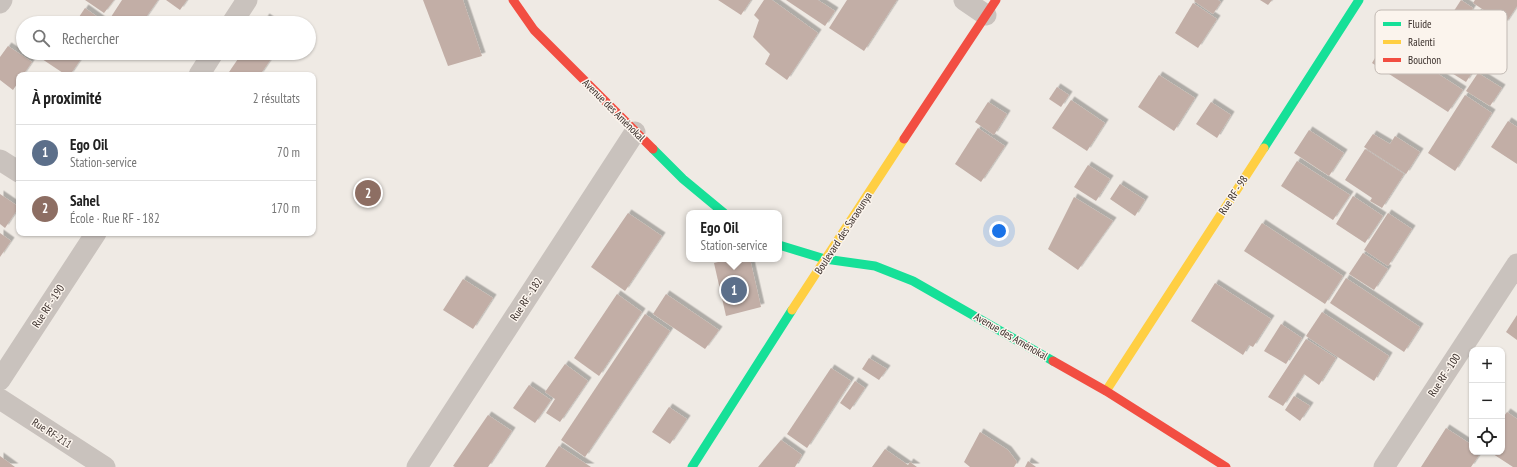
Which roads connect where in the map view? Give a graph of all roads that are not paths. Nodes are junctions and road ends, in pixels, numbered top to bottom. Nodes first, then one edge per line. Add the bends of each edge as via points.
1 (247, 0) edge
2 (512, 0) edge
3 (964, 0) edge
4 (1359, 0) edge
5 (991, 8) edge
6 (237, 16) edge
7 (209, 60) edge
8 (201, 72) edge
9 (635, 132) junction
10 (0, 160) edge
11 (16, 170) edge
12 (720, 210) edge
13 (94, 236) edge
14 (782, 246) edge
15 (825, 259) junction
16 (1517, 264) edge
17 (0, 380) edge
18 (1106, 390) junction
19 (0, 400) edge
20 (104, 467) edge
21 (417, 467) edge
22 (692, 467) edge
23 (1226, 467) edge
24 (1384, 467) edge

1 - 6 street
2 - 9 main road, Avenue des Aménokal via 534,30
3 - 5 street
4 - 18 main road, Rue RF - 98
5 - 15 main road, Boulevard des Saraounya
7 - 8 street
9 - 12 main road, Avenue des Aménokal via 683,179
9 - 21 street, Rue RF - 182
10 - 11 street
13 - 17 street, Rue RF - 190
14 - 15 main road, Avenue des Aménokal
15 - 18 main road, Avenue des Aménokal via 875,266 914,281
15 - 22 main road, Boulevard des Saraounya
16 - 24 street, Rue RF - 100
18 - 23 main road, Avenue des Aménokal
19 - 20 street, Rue RF-211

